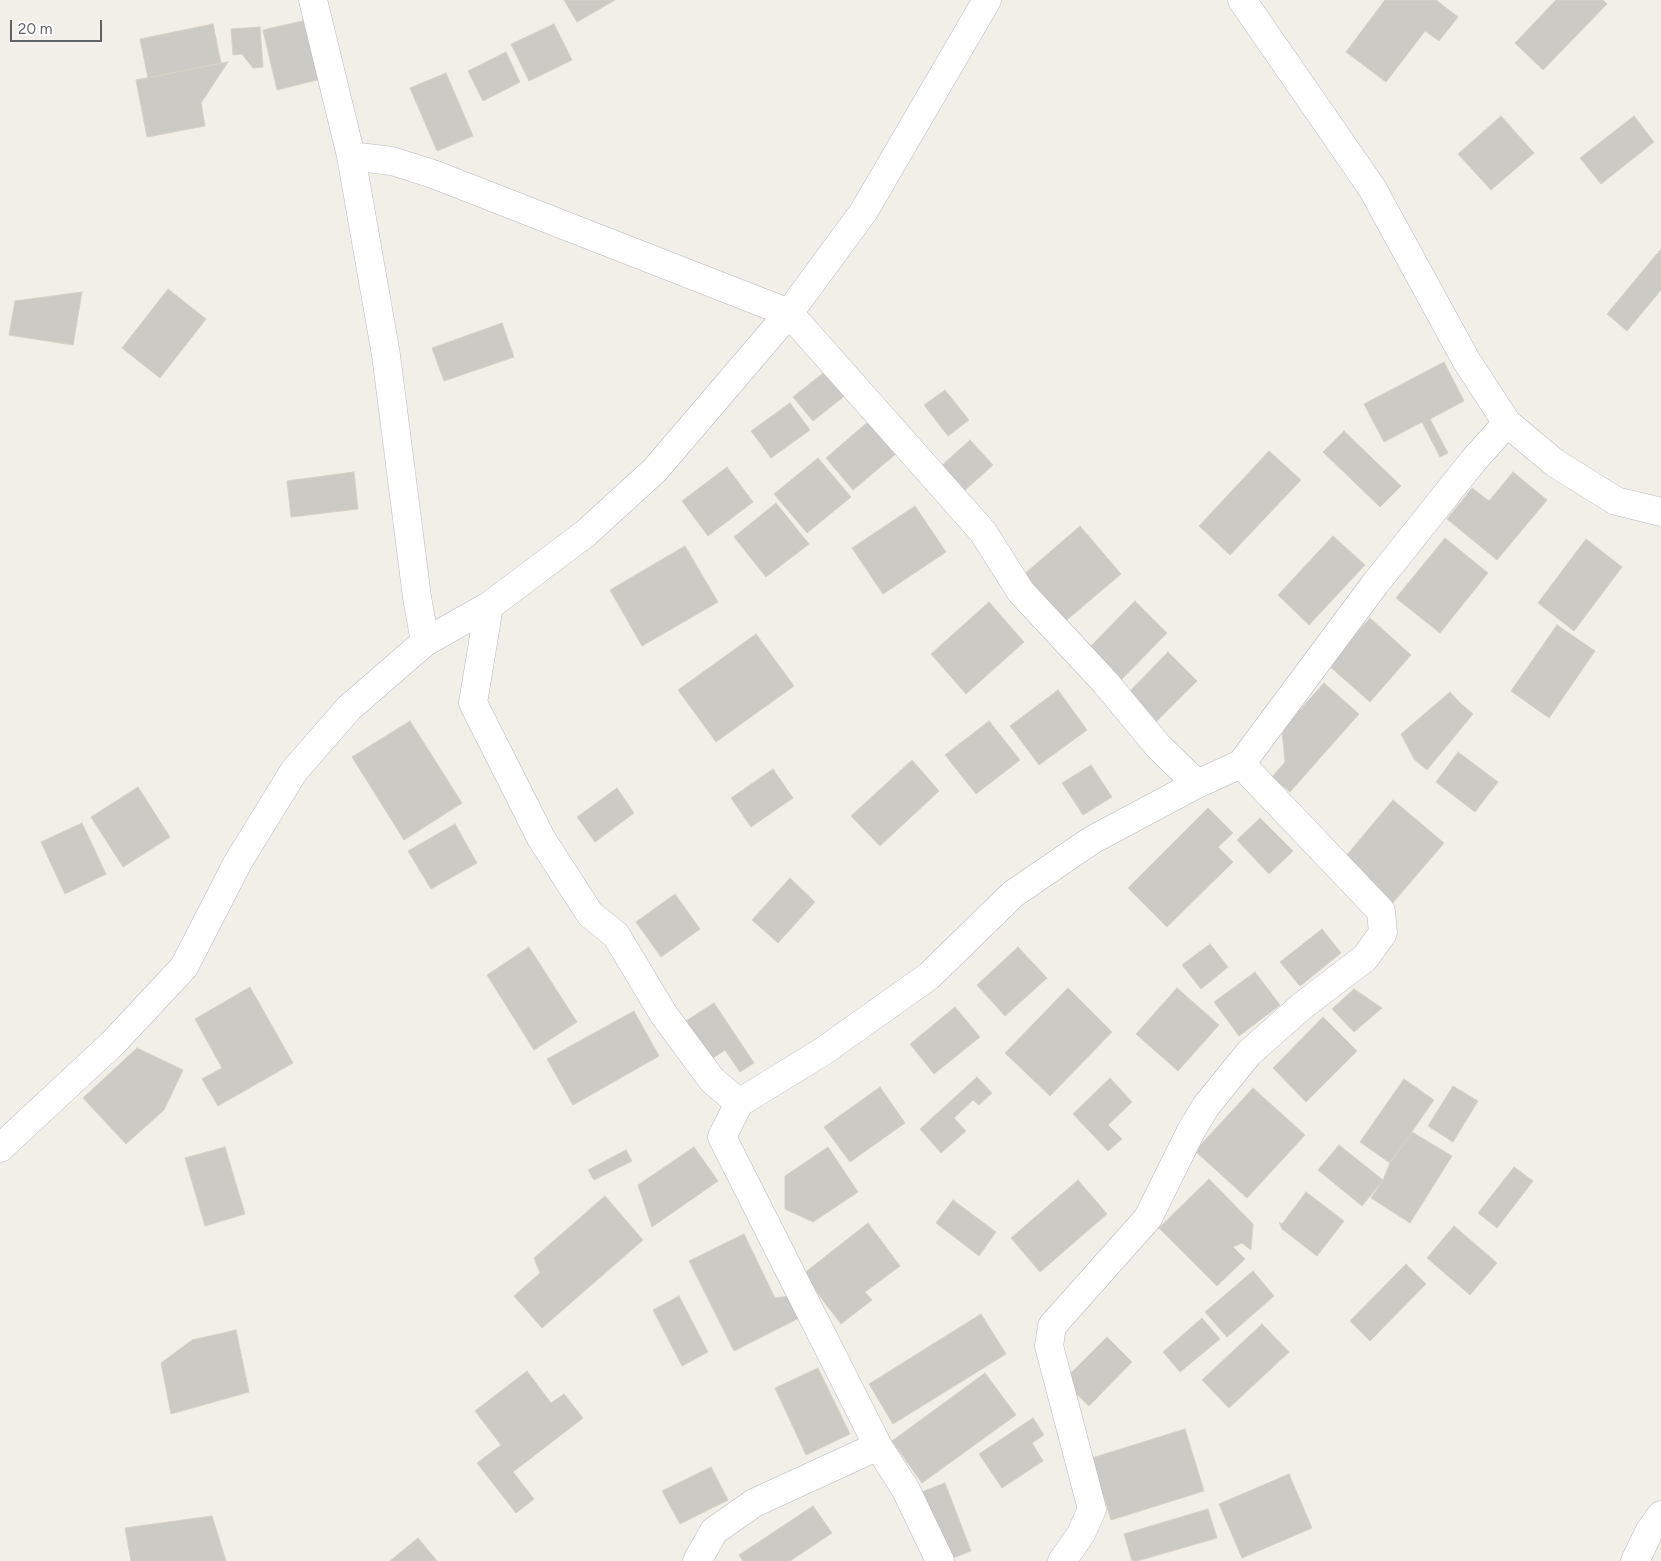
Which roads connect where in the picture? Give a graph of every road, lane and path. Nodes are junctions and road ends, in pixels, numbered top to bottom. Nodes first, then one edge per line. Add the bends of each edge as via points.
1 (313, 0) edge
2 (987, 0) edge
3 (1242, 0) edge
4 (351, 156) junction
5 (789, 313) junction
6 (1506, 423) junction
7 (1661, 512) edge
8 (489, 606) junction
9 (425, 642) junction
10 (1241, 764) junction
11 (1197, 784) junction
12 (739, 1103) junction
13 (0, 1148) edge
14 (878, 1446) junction
15 (1661, 1515) edge
16 (697, 1561) edge
17 (940, 1561) edge
18 (1062, 1561) edge
19 (1635, 1561) edge

1 - 4 street
2 - 5 street via 864,211
3 - 6 street via 1372,188 1466,360
4 - 5 street via 392,161 433,174
4 - 9 street via 386,355
5 - 8 street via 655,470 586,534
5 - 11 street via 983,532 1021,592 1105,682 1158,746
6 - 7 street via 1555,463 1616,501
6 - 10 street via 1375,584
8 - 9 street
8 - 12 street via 473,703 540,838 590,914 616,935 664,1015 712,1080
9 - 13 street via 349,708 294,771 238,862 184,967 113,1043
10 - 11 street
10 - 18 street via 1381,911 1382,933 1365,958 1249,1052 1206,1106 1148,1218 1052,1326 1050,1346 1092,1509 1081,1534
11 - 12 street via 1092,840 1013,894 930,976 822,1052
12 - 14 street via 722,1137
14 - 16 street via 754,1503 714,1531
14 - 17 street via 906,1490
15 - 19 street

